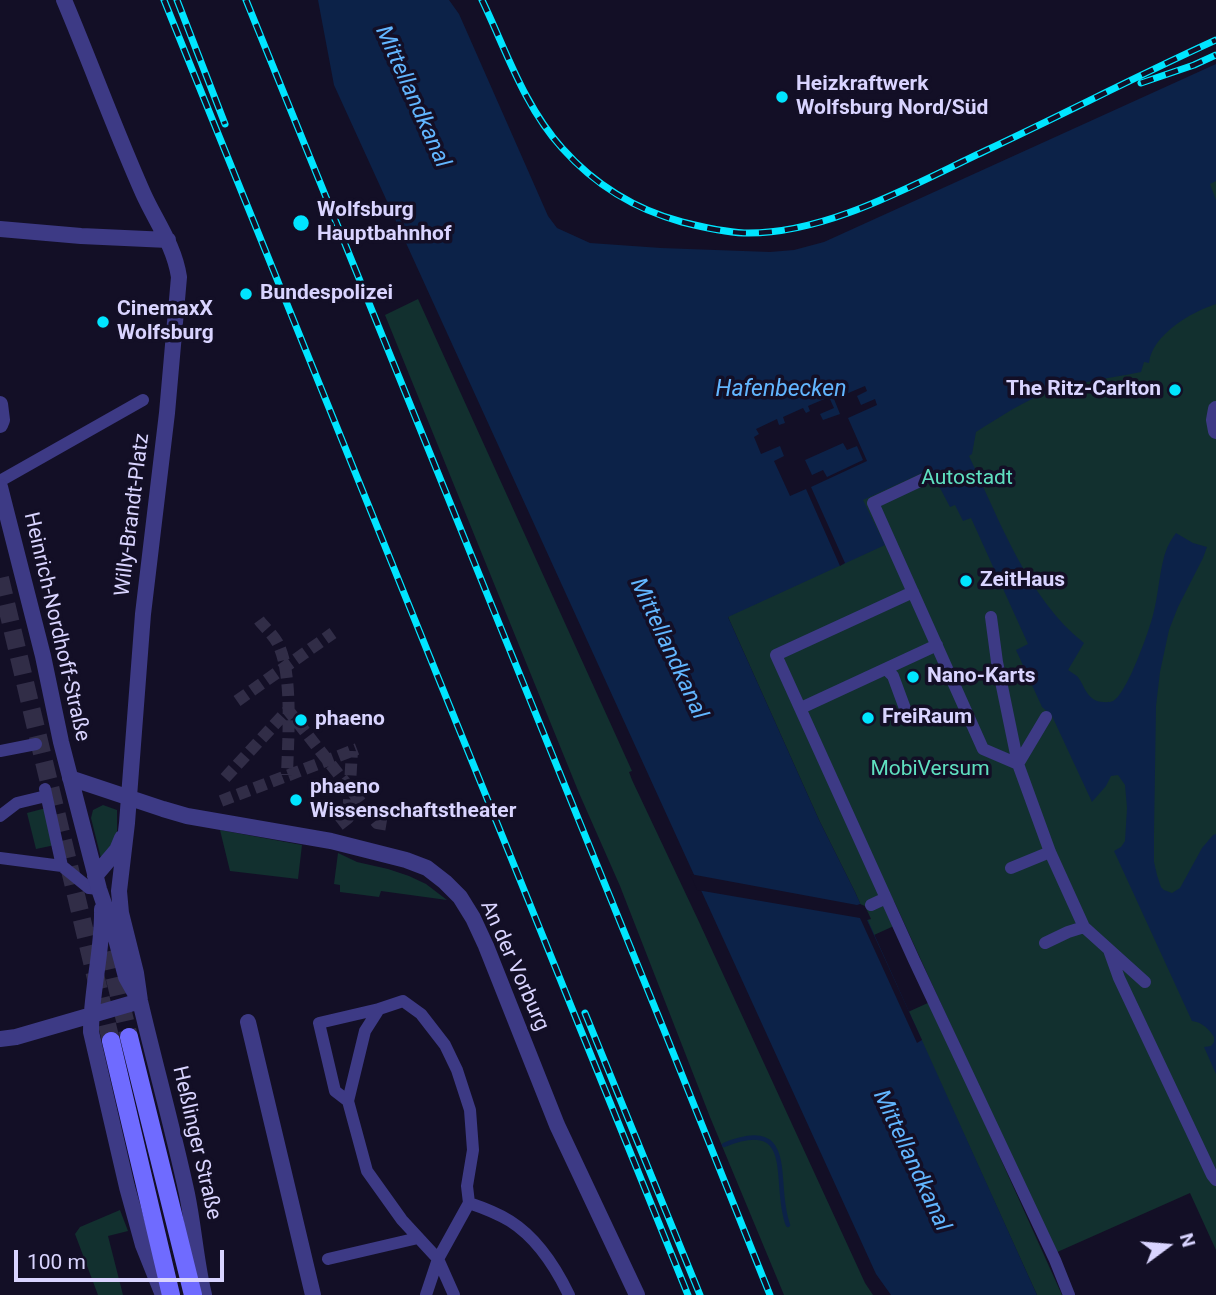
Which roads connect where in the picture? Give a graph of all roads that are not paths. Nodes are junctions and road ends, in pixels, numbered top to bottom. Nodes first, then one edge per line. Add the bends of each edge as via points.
1 (64, 0) edge
2 (0, 229) edge
3 (168, 240) junction
4 (143, 400) dead end
5 (0, 404) edge
6 (1216, 409) edge
7 (0, 425) edge
8 (1216, 431) edge
9 (924, 480) dead end
10 (0, 481) edge
11 (0, 487) edge
12 (914, 592) junction
13 (991, 617) dead end
14 (937, 645) junction
15 (886, 669) junction
16 (801, 708) junction
17 (907, 714) dead end
18 (1046, 717) dead end
19 (36, 744) dead end
20 (0, 751) edge
21 (1018, 764) junction
22 (70, 778) junction
23 (129, 797) junction
24 (0, 816) edge
25 (1050, 852) junction
26 (0, 858) edge
27 (62, 866) junction
28 (1012, 868) dead end
29 (97, 882) junction
30 (886, 898) junction
31 (871, 905) dead end
32 (1084, 927) junction
33 (1045, 943) dead end
34 (1109, 950) junction
35 (1145, 982) dead end
36 (140, 1001) junction
37 (379, 1009) junction
38 (91, 1014) junction
39 (248, 1022) dead end
40 (129, 1037) tunnel mouth
41 (0, 1039) edge
42 (111, 1041) tunnel mouth
43 (348, 1101) junction
44 (1216, 1180) edge
45 (469, 1203) junction
46 (418, 1238) junction
47 (328, 1259) dead end
48 (438, 1259) junction
49 (163, 1295) edge
50 (170, 1295) edge
51 (193, 1295) edge
52 (204, 1295) edge
53 (313, 1295) edge
54 (426, 1295) edge
55 (454, 1295) edge
56 (569, 1295) edge
57 (637, 1295) edge
58 (1069, 1295) edge

1 - 3 street, Willy-Brandt-Platz via 144,196
2 - 3 street
3 - 23 street, Willy-Brandt-Platz via 179,277 143,614
4 - 10 street
5 - 7 street
6 - 8 street
9 - 12 street via 873,503
11 - 22 street, Heinrich-Nordhoff-Straße
12 - 14 street
12 - 16 street via 776,655
13 - 21 street
14 - 15 street
14 - 21 street via 983,748
15 - 16 street
15 - 17 street
16 - 30 street
18 - 21 street
19 - 20 street
21 - 25 street
22 - 23 street, An der Vorburg
22 - 29 street, Heßlinger Straße
23 - 29 street via 121,840
23 - 36 street, Heßlinger Straße via 119,891
23 - 57 street, An der Vorburg via 187,816 331,841 407,860 445,882 473,918 557,1125
24 - 27 street via 17,803 46,792
25 - 28 street
25 - 32 street
26 - 27 street
27 - 29 street via 89,888
29 - 36 street, Heßlinger Straße via 126,977
29 - 38 street, Heßlinger Straße via 102,911
30 - 31 street
30 - 58 street
32 - 33 street
32 - 34 street
34 - 35 street
34 - 44 street
36 - 38 street
36 - 52 street, Heßlinger Straße via 186,1192
37 - 43 street via 365,1031
37 - 43 street via 319,1023 335,1091
37 - 45 street via 403,1001 421,1014 460,1067 476,1150 467,1186
38 - 41 street
38 - 49 street, Heßlinger Straße via 95,1054 127,1187
39 - 53 street
40 - 51 main road, Heßlinger Straße
42 - 50 main road
43 - 46 street via 367,1171
45 - 48 street
45 - 56 street via 503,1212 562,1274
46 - 47 street
46 - 48 street
48 - 54 street
48 - 55 street

